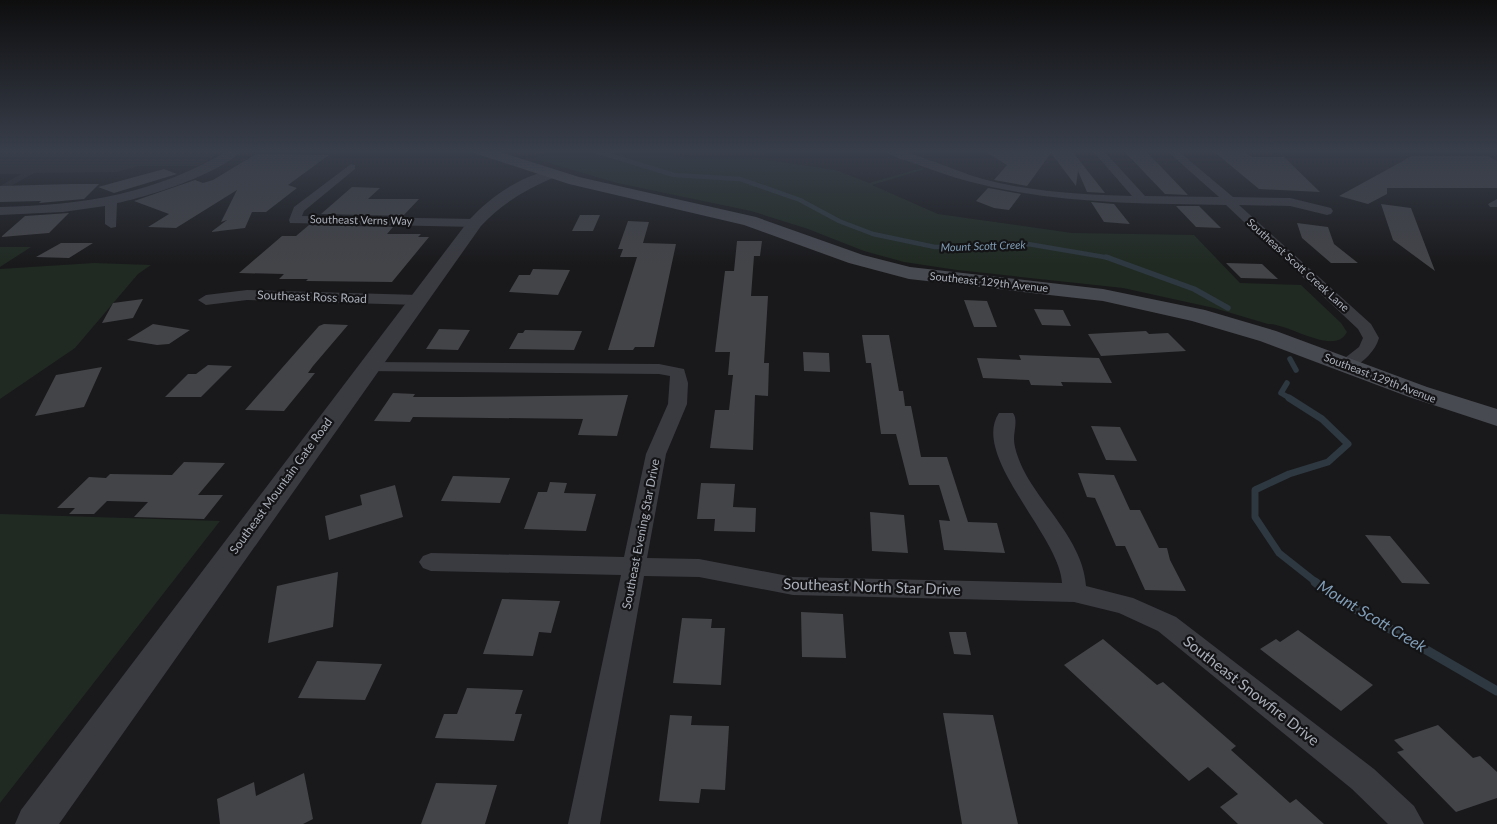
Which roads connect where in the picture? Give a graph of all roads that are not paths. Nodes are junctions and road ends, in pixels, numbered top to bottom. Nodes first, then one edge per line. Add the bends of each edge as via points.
1 (158, 188) edge
2 (325, 188) edge
3 (519, 188) edge
4 (612, 188) edge
5 (1013, 188) edge
6 (1132, 188) edge
7 (1215, 188) edge
8 (1142, 200) junction
9 (1229, 201) junction
10 (111, 203) junction
11 (1327, 211) dead end
12 (0, 212) edge
13 (475, 222) junction
14 (111, 224) dead end
15 (206, 300) dead end
16 (419, 300) junction
17 (1347, 365) junction
18 (370, 366) junction
19 (1006, 417) dead end
20 (1497, 418) edge
21 (431, 562) dead end
22 (635, 565) junction
23 (1074, 593) junction
24 (35, 824) edge
25 (584, 824) edge
26 (1408, 824) edge

1 - 10 street
2 - 13 street, Southeast Verns Way via 298,210 295,220
3 - 13 street, Southeast Mountain Gate Road via 507,194
4 - 17 main road, Southeast 129th Avenue via 750,221 856,259 909,273 1103,295 1169,308 1237,326
5 - 8 street via 1082,198
6 - 8 street
7 - 9 street, Southeast Scott Creek Lane
8 - 9 street
9 - 11 street via 1290,202
9 - 17 street, Southeast Scott Creek Lane via 1369,333 1371,338 1366,349
10 - 12 street
10 - 14 street
13 - 16 street, Southeast Mountain Gate Road
15 - 16 street, Southeast Ross Road via 247,295
16 - 18 street, Southeast Mountain Gate Road
17 - 20 main road, Southeast 129th Avenue via 1432,398
18 - 22 street, Southeast Evening Star Drive via 659,369 678,373 681,384 676,408 656,454
18 - 24 street, Southeast Mountain Gate Road
19 - 23 street via 1004,441 1012,468 1065,553 1073,572
21 - 22 street, Southeast North Star Drive
22 - 23 street, Southeast North Star Drive via 699,568 793,586
22 - 25 street, Southeast Evening Star Drive
23 - 26 street, Southeast Snowfire Drive via 1124,605 1167,624 1363,779

